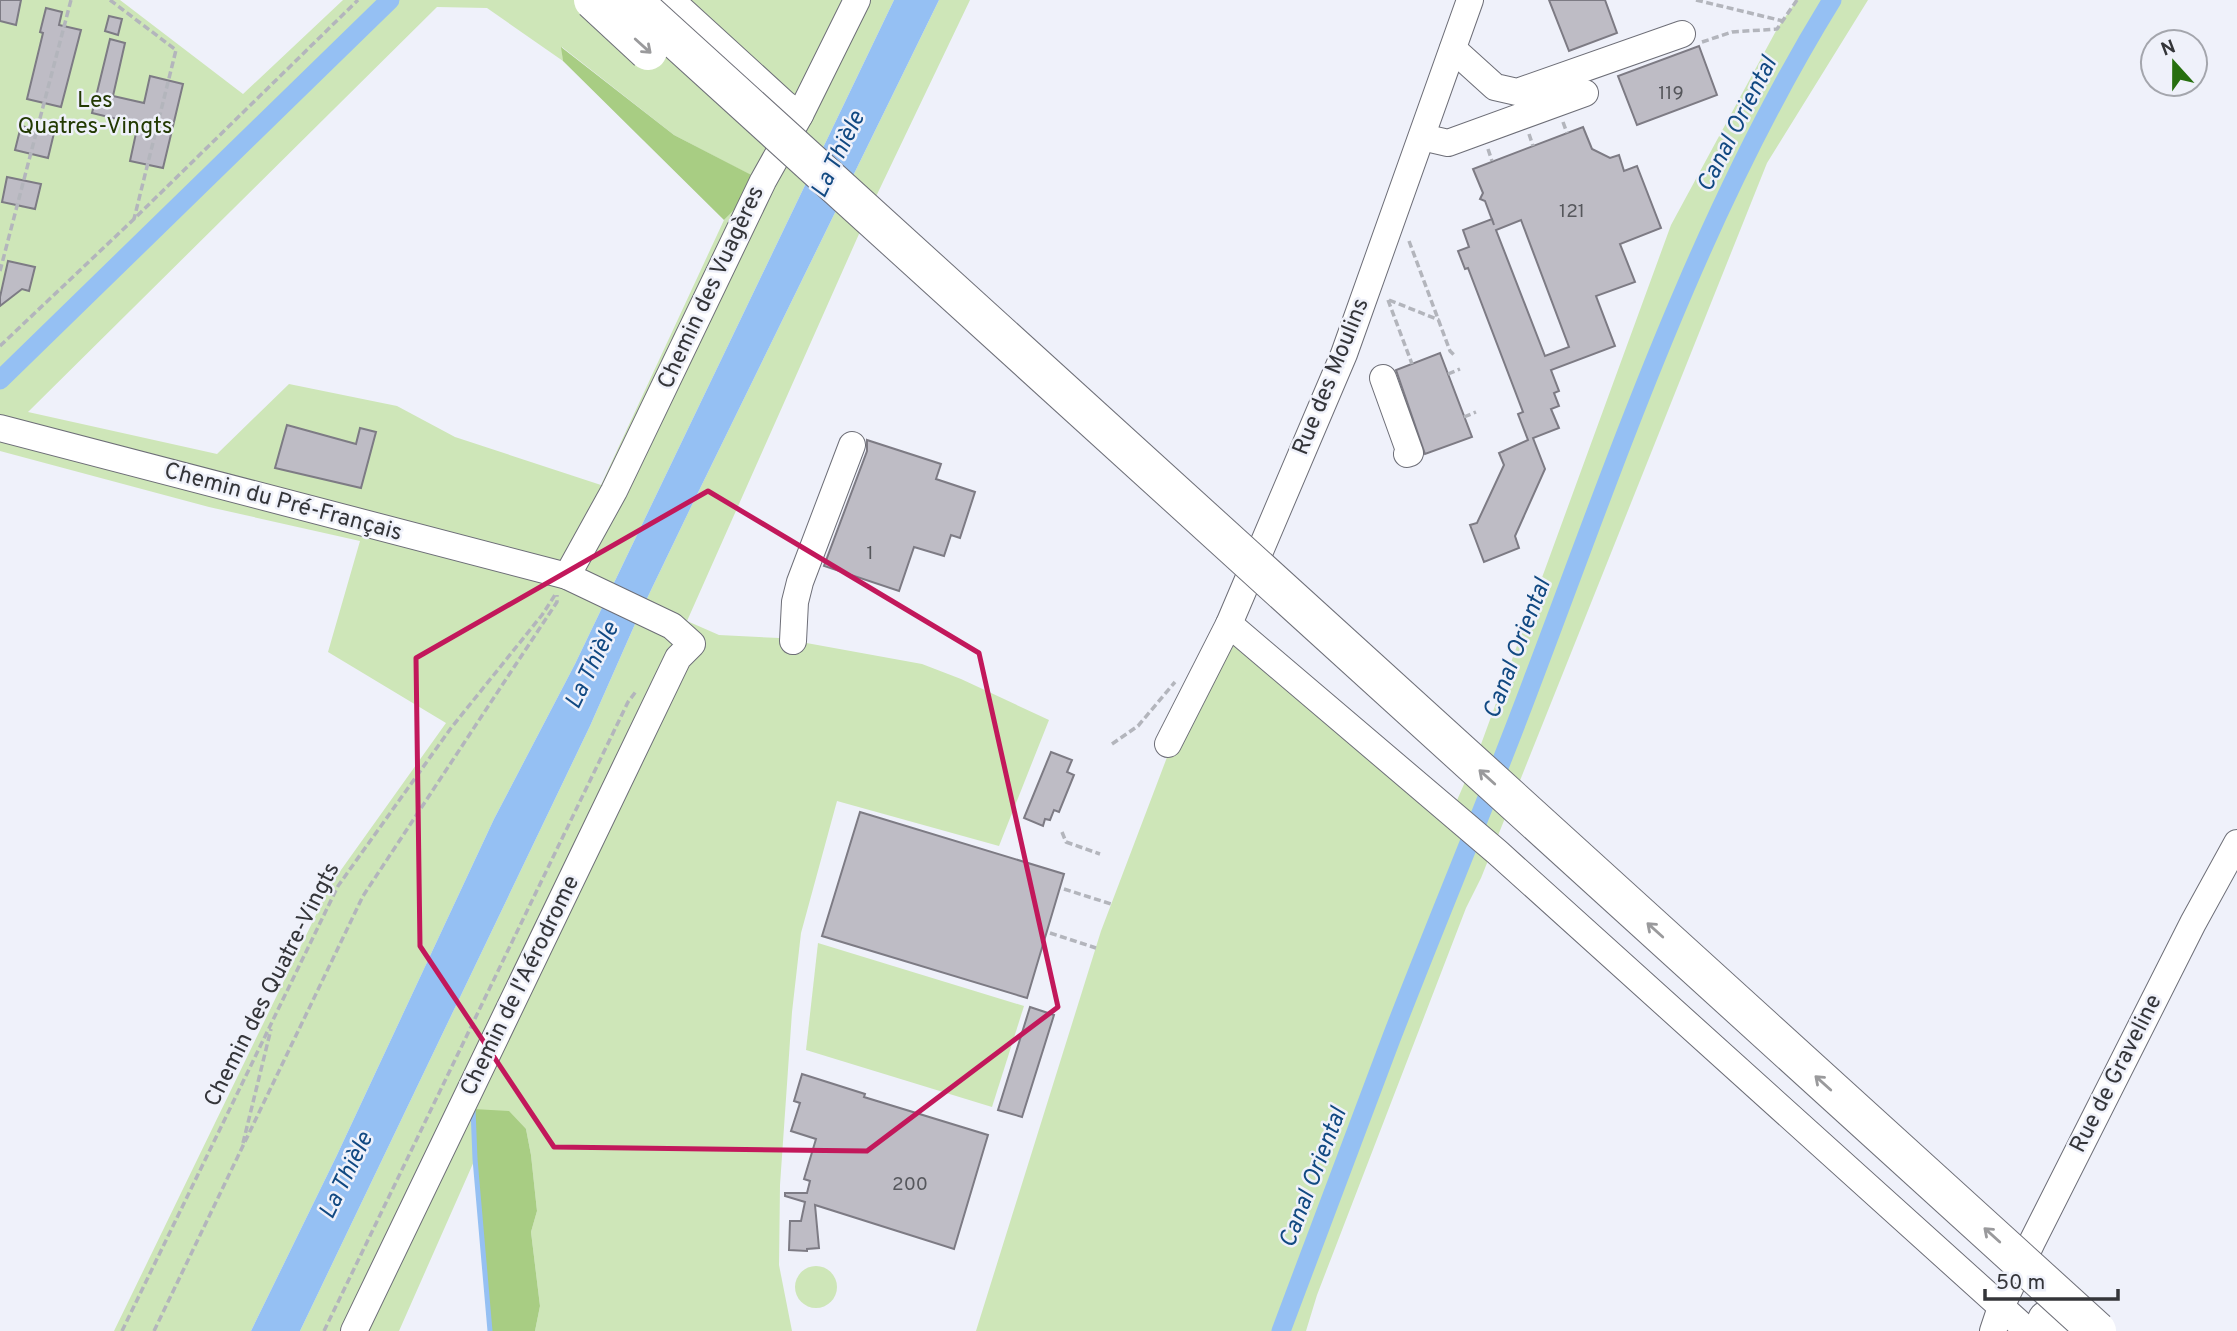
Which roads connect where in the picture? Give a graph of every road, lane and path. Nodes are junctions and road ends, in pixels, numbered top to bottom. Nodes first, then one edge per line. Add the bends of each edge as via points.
1 (71, 0) edge
2 (110, 0) edge
3 (358, 0) edge
4 (593, 0) edge
5 (632, 0) edge
6 (671, 0) edge
7 (857, 0) edge
8 (1470, 0) edge
9 (1696, 0) edge
10 (1797, 0) edge
11 (1783, 21) junction
12 (1682, 34) joint
13 (1453, 49) junction
14 (1585, 93) dead end
15 (800, 114) junction
16 (1563, 122) dead end
17 (1567, 133) dead end
18 (1529, 135) dead end
19 (1422, 137) junction
20 (1533, 146) dead end
21 (1488, 150) dead end
22 (1492, 161) dead end
23 (1408, 175) junction
24 (1424, 197) dead end
25 (134, 219) junction
26 (1409, 241) dead end
27 (0, 271) edge
28 (1439, 320) junction
29 (0, 346) edge
30 (1455, 356) dead end
31 (1412, 364) dead end
32 (1460, 369) dead end
33 (1448, 374) dead end
34 (1383, 378) dead end
35 (1476, 412) dead end
36 (1464, 417) dead end
37 (0, 428) edge
38 (852, 445) dead end
39 (1407, 454) dead end
40 (568, 582) junction
41 (1229, 624) junction
42 (793, 641) dead end
43 (692, 644) joint
44 (1177, 680) dead end
45 (643, 681) dead end
46 (1112, 744) dead end
47 (1168, 744) dead end
48 (1062, 832) dead end
49 (2237, 843) edge
50 (1100, 854) dead end
51 (1064, 889) dead end
52 (1111, 904) dead end
53 (1050, 933) dead end
54 (1096, 948) dead end
55 (273, 1020) junction
56 (240, 1152) junction
57 (1997, 1319) edge
58 (122, 1331) edge
59 (155, 1331) edge
60 (324, 1331) edge
61 (355, 1331) edge
62 (2028, 1331) edge
63 (2059, 1331) edge
64 (2097, 1331) edge

1 - 27 path
2 - 25 path via 176,50
3 - 25 path
4 -> 63 highway, bridge
64 -> 5 highway, bridge
6 - 15 street
7 - 15 street, Chemin des Vuagères
8 - 13 street, Rue des Moulins
9 - 11 path
10 - 11 path
11 - 12 path via 1777,29 1732,32 1696,44
12 - 13 street via 1517,92 1495,87
13 - 19 street, Rue des Moulins
14 - 19 street via 1448,143
15 - 40 street, Chemin des Vuagères
16 - 17 path
18 - 20 path
19 - 23 street, Rue des Moulins
21 - 22 path
23 - 24 street
23 - 41 street, Rue des Moulins via 1344,354
25 - 29 path
26 - 28 path
28 - 30 path
28 - 31 path via 1388,300
32 - 33 path
34 - 39 street
35 - 36 path
37 - 40 street, Chemin du Pré-Français
38 - 42 street via 800,582
40 - 43 street, Chemin du Pré-Français via 672,626
40 - 55 path, Chemin des Quatre-Vingts via 451,727 338,886
40 - 56 path via 363,896
41 - 47 street, Rue des Moulins
41 - 57 street via 1497,852
43 - 61 street, Chemin de l'Aérodrome via 678,658
44 - 46 path via 1138,726
45 - 60 path via 628,702 555,850
48 - 50 path via 1066,842
49 - 57 street, Rue de Graveline via 2175,958
51 - 52 path
53 - 54 path
55 - 56 path
55 - 58 path, Chemin des Quatre-Vingts
56 - 59 path
57 - 62 street

